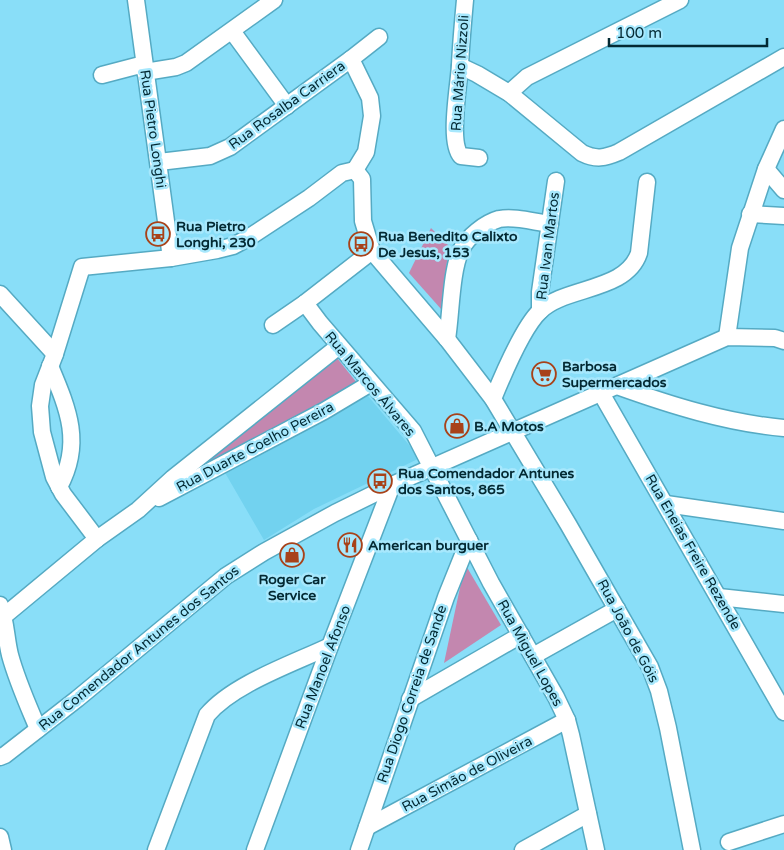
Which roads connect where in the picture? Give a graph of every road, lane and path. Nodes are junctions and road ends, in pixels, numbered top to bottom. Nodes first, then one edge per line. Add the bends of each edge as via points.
1 (136, 0) edge
2 (274, 0) edge
3 (465, 0) edge
4 (680, 0) edge
5 (253, 7) edge
6 (232, 31) junction
7 (379, 37) dead end
8 (351, 59) junction
9 (781, 64) edge
10 (460, 66) junction
11 (144, 68) junction
12 (102, 75) dead end
13 (509, 93) junction
14 (287, 106) junction
15 (784, 129) edge
16 (479, 158) dead end
17 (159, 162) junction
18 (355, 170) junction
19 (766, 170) junction
20 (556, 181) dead end
21 (647, 182) dead end
22 (784, 190) edge
23 (750, 214) junction
24 (784, 216) edge
25 (550, 224) junction
26 (372, 251) junction
27 (171, 258) junction
28 (0, 294) edge
29 (305, 302) junction
30 (540, 311) junction
31 (273, 325) dead end
32 (727, 337) junction
33 (781, 338) edge
34 (447, 339) junction
35 (339, 346) junction
36 (53, 360) junction
37 (371, 382) junction
38 (617, 386) junction
39 (601, 393) junction
40 (493, 399) junction
41 (784, 428) edge
42 (512, 432) junction
43 (431, 467) junction
44 (392, 485) junction
45 (59, 487) junction
46 (666, 504) junction
47 (138, 510) junction
48 (784, 520) edge
49 (97, 539) junction
50 (470, 540) junction
51 (719, 597) junction
52 (784, 604) edge
53 (617, 609) junction
54 (2, 610) edge
55 (521, 635) junction
56 (330, 646) junction
57 (533, 656) junction
58 (423, 660) junction
59 (440, 681) junction
60 (778, 692) edge
61 (410, 698) junction
62 (784, 712) edge
63 (567, 720) junction
64 (38, 729) junction
65 (0, 757) edge
66 (588, 814) junction
67 (784, 824) edge
68 (367, 827) junction
69 (0, 837) edge
70 (729, 842) dead end
71 (3, 850) edge
72 (156, 850) edge
73 (255, 850) edge
74 (359, 850) edge
75 (523, 850) edge
76 (596, 850) edge
77 (692, 850) edge

1 - 11 street, Rua Pietro Longhi
2 - 5 street
3 - 10 street, Rua Mário Nizzoli
4 - 13 street via 527,77
5 - 6 street
6 - 11 street via 186,63 176,67
6 - 14 street
7 - 8 street, Rua Rosalba Carriera
8 - 14 street, Rua Rosalba Carriera
8 - 18 street via 370,98 372,116 366,152
9 - 13 street via 619,152 602,158 582,153
10 - 13 street
10 - 16 street, Rua Mário Nizzoli via 457,147 462,156
11 - 12 street
11 - 17 street, Rua Pietro Longhi
14 - 17 street, Rua Rosalba Carriera via 218,154
15 - 19 street
17 - 27 street, Rua Pietro Longhi
18 - 26 street via 362,179 363,221
18 - 27 street via 342,173 233,246
19 - 22 street
19 - 23 street
20 - 25 street, Rua Ivan Martos
21 - 30 street via 639,253 630,269
23 - 24 street
23 - 32 street via 740,248
25 - 30 street, Rua Ivan Martos
25 - 34 street via 498,220 466,241 456,263
26 - 29 street
26 - 34 street, Rua João de Góis
27 - 36 street via 82,267
28 - 36 street
29 - 31 street
29 - 35 street, Rua Marcos Álvares
30 - 40 street via 528,328
32 - 33 street, Rua Comendador Antunes dos Santos
32 - 38 street, Rua Comendador Antunes dos Santos
34 - 40 street, Rua João de Góis
35 - 37 street, Rua Marcos Álvares
35 - 47 street, Rua Duarte Coelho Pereira via 173,478
36 - 45 street via 67,406 72,445 66,474
36 - 45 street via 43,385 42,432 47,457
37 - 43 street, Rua Marcos Álvares via 413,431
37 - 47 street, Rua Duarte Coelho Pereira via 324,411
38 - 39 street, Rua Comendador Antunes dos Santos
38 - 41 street via 743,423
39 - 42 street, Rua Comendador Antunes dos Santos
39 - 46 street, Rua Eneias Freire Rezende
40 - 42 street, Rua João de Góis
42 - 43 street, Rua Comendador Antunes dos Santos
42 - 53 street, Rua João de Góis
43 - 44 street, Rua Comendador Antunes dos Santos
43 - 50 street, Rua Miguel Lopes
44 - 56 street, Rua Manoel Afonso
44 - 64 street, Rua Comendador Antunes dos Santos via 326,518 226,576
45 - 49 street
46 - 48 street
46 - 51 street, Rua Eneias Freire Rezende
47 - 49 street, Rua Duarte Coelho Pereira
49 - 54 street, Rua Duarte Coelho Pereira
50 - 55 street, Rua Miguel Lopes
50 - 58 street, Rua Diogo Correia de Sande
51 - 52 street
51 - 60 street, Rua Eneias Freire Rezende
53 - 57 street
53 - 77 street, Rua João de Góis via 656,682
54 - 64 street via 15,673
55 - 57 street, Rua Miguel Lopes
55 - 59 street
56 - 72 street via 238,689 216,704 207,715 195,743
56 - 73 street, Rua Manoel Afonso
57 - 63 street, Rua Miguel Lopes
58 - 59 street via 430,673
58 - 61 street, Rua Diogo Correia de Sande
59 - 61 street
60 - 62 street, Rua Eneias Freire Rezende
61 - 68 street, Rua Diogo Correia de Sande
63 - 66 street, Rua Miguel Lopes
63 - 68 street, Rua Simão de Oliveira
64 - 65 street, Rua Comendador Antunes dos Santos
66 - 75 street
66 - 76 street, Rua Miguel Lopes
67 - 70 street
68 - 74 street, Rua Diogo Correia de Sande
69 - 71 street

